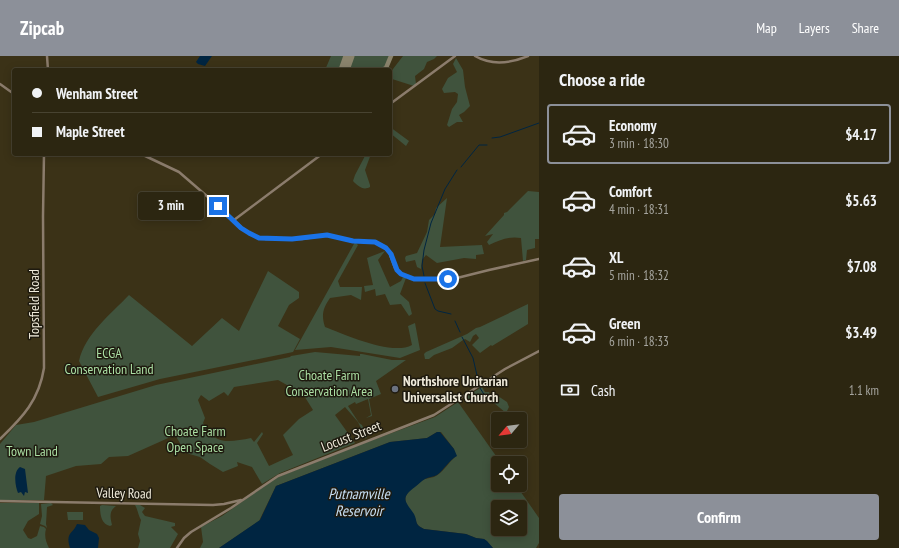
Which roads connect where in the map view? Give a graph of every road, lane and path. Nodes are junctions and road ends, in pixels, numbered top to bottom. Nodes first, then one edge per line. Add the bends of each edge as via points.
1 (47, 56) edge
2 (456, 56) edge
3 (475, 56) edge
4 (528, 56) edge
5 (48, 68) edge
6 (0, 84) edge
7 (12, 93) edge
8 (392, 103) edge
9 (44, 156) edge
10 (145, 156) edge
11 (319, 156) edge
12 (234, 220) junction
13 (539, 259) edge
14 (539, 351) edge
15 (0, 439) edge
16 (247, 498) junction
17 (0, 501) edge
18 (177, 548) edge

1 - 5 main road
2 - 8 main road
3 - 4 main road via 489,61 511,62
6 - 7 main road
9 - 15 main road, Topsfield Road via 44,368 33,402
10 - 12 main road via 179,172
11 - 12 main road
12 - 13 main road via 249,233 263,238 299,239 327,235 382,245 391,254 399,273 414,279 457,278
14 - 16 main road, Locust Street via 505,369 434,415 288,471
16 - 17 main road, Valley Road via 213,505
16 - 18 main road, Locust Street via 191,532

